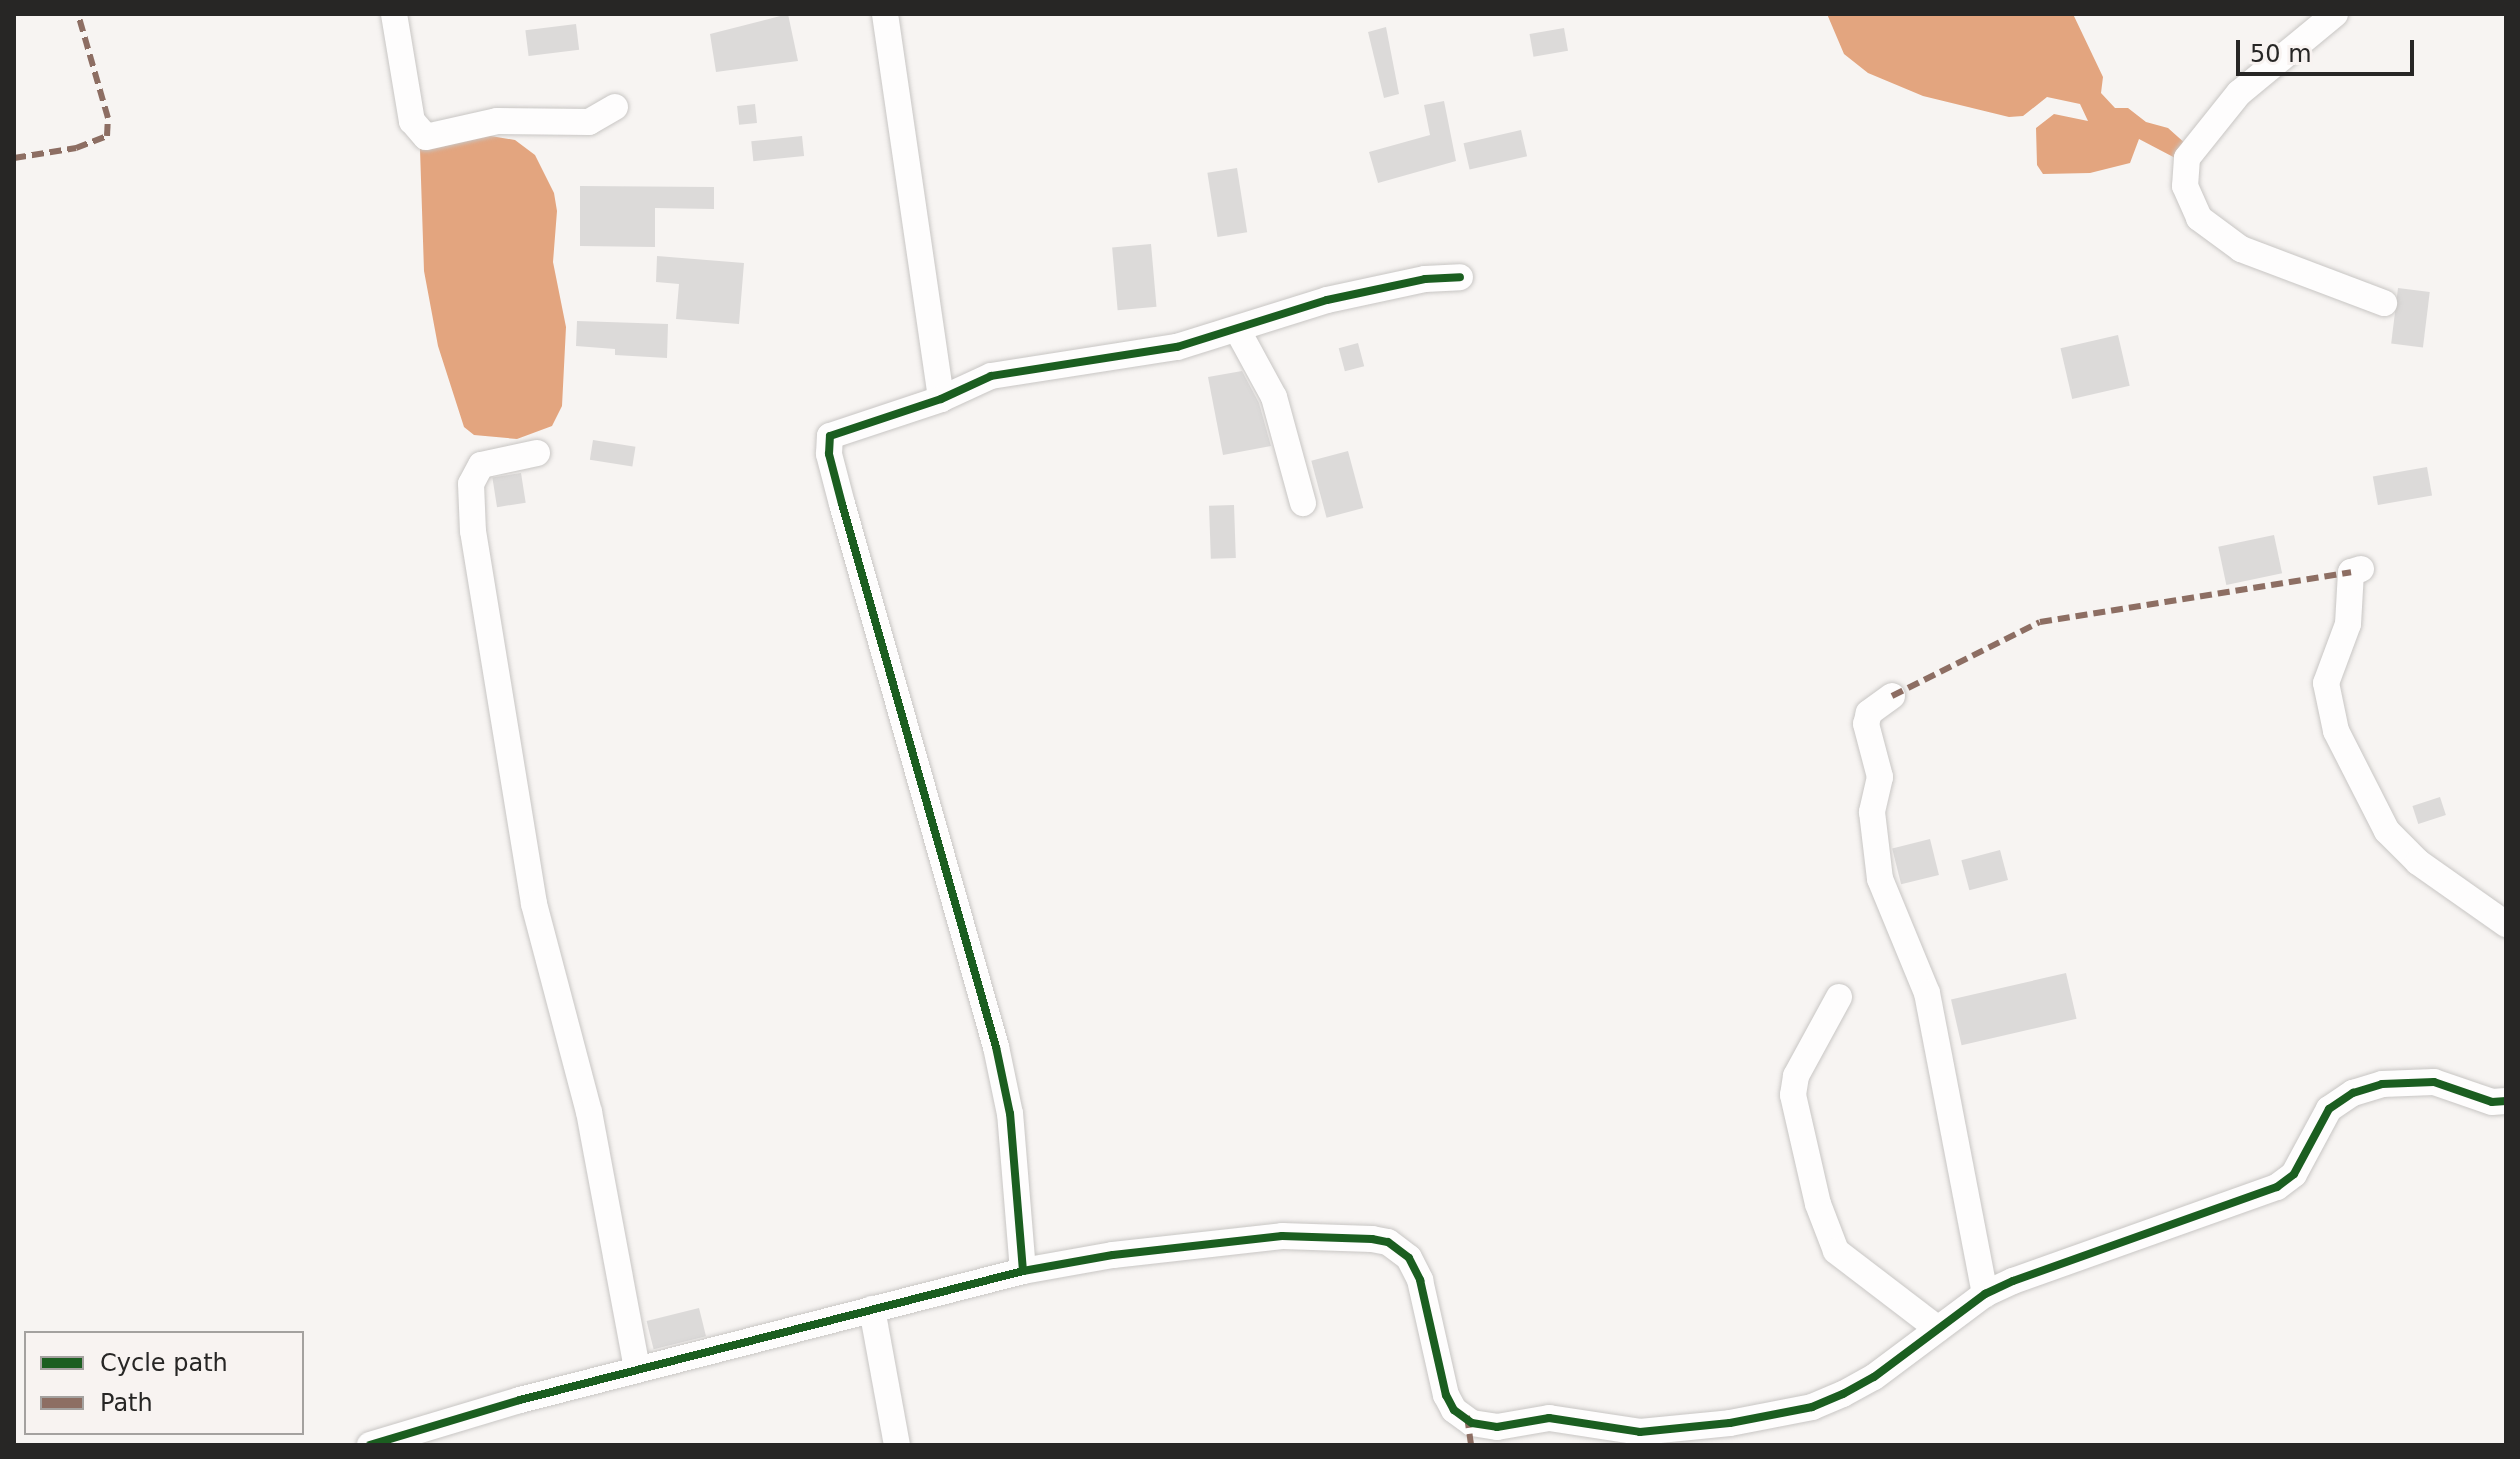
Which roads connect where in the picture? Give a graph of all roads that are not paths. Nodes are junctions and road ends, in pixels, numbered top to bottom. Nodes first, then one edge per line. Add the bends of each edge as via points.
1 (394, 14) edge
2 (885, 14) edge
3 (2335, 14) edge
4 (615, 107) dead end
5 (1460, 277) dead end
6 (2384, 303) dead end
7 (1238, 331) junction
8 (941, 399) junction
9 (537, 453) dead end
10 (1303, 503) dead end
11 (2361, 569) dead end
12 (1892, 696) dead end
13 (2506, 924) edge
14 (1839, 997) dead end
15 (2506, 1101) edge
16 (1023, 1271) junction
17 (1985, 1294) junction
18 (872, 1309) junction
19 (1938, 1329) junction
20 (637, 1369) junction
21 (370, 1445) edge
22 (897, 1445) edge

1 - 4 street via 412,121 426,137 497,121 589,122
2 - 8 street
3 - 6 street via 2239,93 2187,158 2185,186 2199,218 2241,249
5 - 7 street via 1341,297
7 - 8 street via 1177,347 1001,373
7 - 10 street via 1269,385
8 - 16 street via 834,431 828,445 996,1047 1010,1114
9 - 20 street via 481,465 471,484 473,531 534,904 589,1112
11 - 13 street via 2351,572 2348,624 2326,683 2336,731 2387,831 2418,862
12 - 17 street via 1869,713 1866,724 1880,777 1872,812 1880,879 1927,993
14 - 19 street via 1796,1076 1793,1095 1821,1214 1836,1251 1850,1265
15 - 17 street via 2492,1102 2434,1082 2382,1084 2353,1093 2329,1109 2294,1174 2277,1187
16 - 18 street
16 - 19 street via 1267,1237 1388,1242 1416,1269 1454,1410 1482,1427 1549,1418 1615,1430 1666,1431 1812,1407 1874,1377
17 - 19 street
18 - 20 street
18 - 22 street
20 - 21 street

